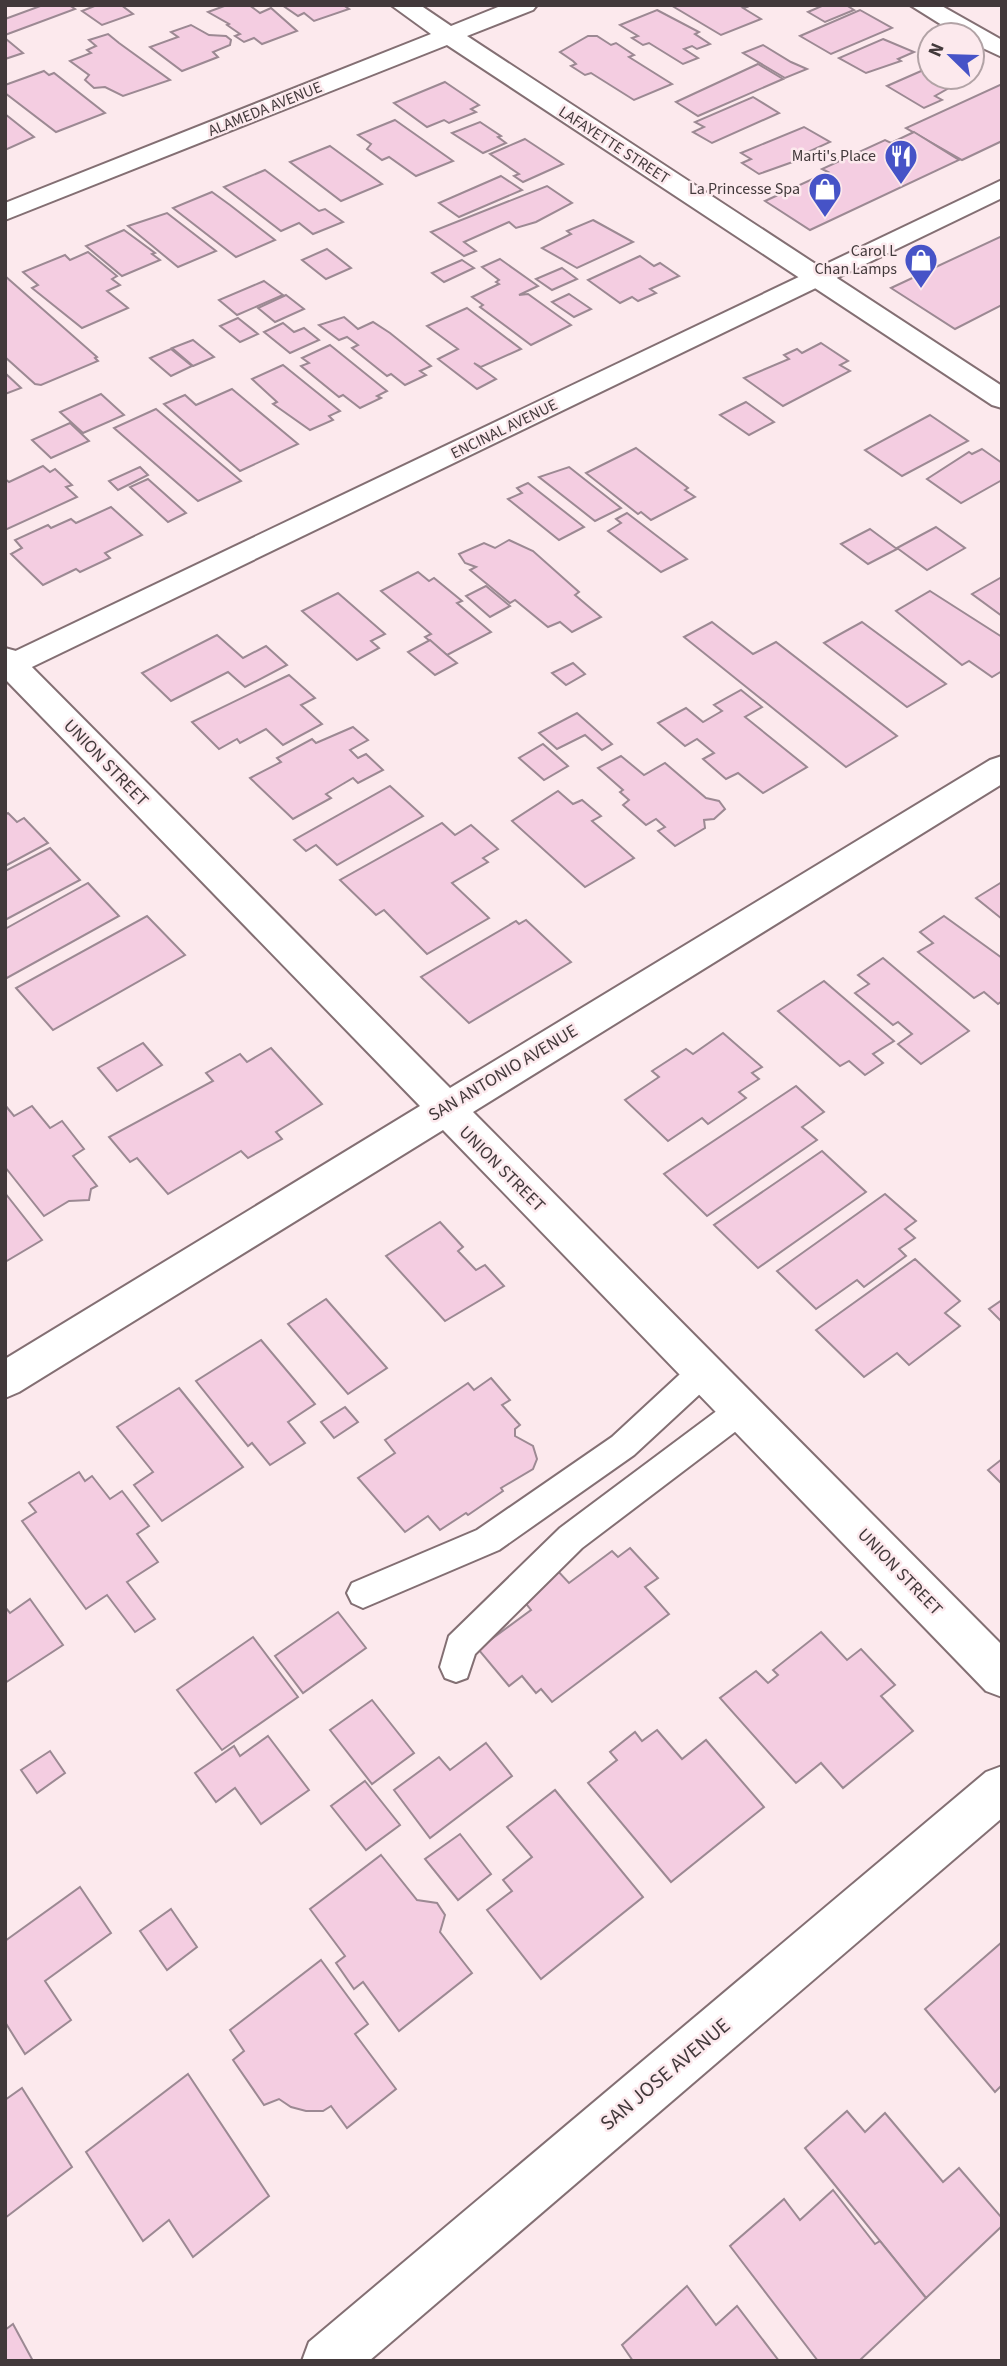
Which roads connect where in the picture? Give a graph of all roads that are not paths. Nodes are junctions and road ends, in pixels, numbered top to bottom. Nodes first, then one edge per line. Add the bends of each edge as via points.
1 (403, 5) edge
2 (525, 5) edge
3 (922, 5) edge
4 (449, 36) junction
5 (1002, 50) edge
6 (1002, 188) edge
7 (5, 212) edge
8 (817, 278) junction
9 (1002, 399) edge
10 (8, 665) edge
11 (1002, 768) edge
12 (444, 1109) junction
13 (703, 1372) junction
14 (5, 1380) edge
15 (741, 1410) junction
16 (363, 1593) dead end
17 (456, 1667) dead end
18 (1002, 1676) edge
19 (1002, 1787) edge
20 (328, 2361) edge

1 - 4 street, LAFAYETTE STREET
2 - 4 street, ALAMEDA AVENUE
3 - 5 street
4 - 7 street, ALAMEDA AVENUE
4 - 8 street, LAFAYETTE STREET
6 - 8 street, ENCINAL AVENUE
8 - 9 street, LAFAYETTE STREET
8 - 10 street, ENCINAL AVENUE
10 - 12 street, UNION STREET
11 - 12 street, SAN ANTONIO AVENUE
12 - 13 street, UNION STREET
12 - 14 street, SAN ANTONIO AVENUE
13 - 15 street, UNION STREET
13 - 16 lane via 623,1446 488,1540
15 - 17 lane via 571,1538 460,1647
15 - 18 street, UNION STREET
19 - 20 street, SAN JOSE AVENUE

